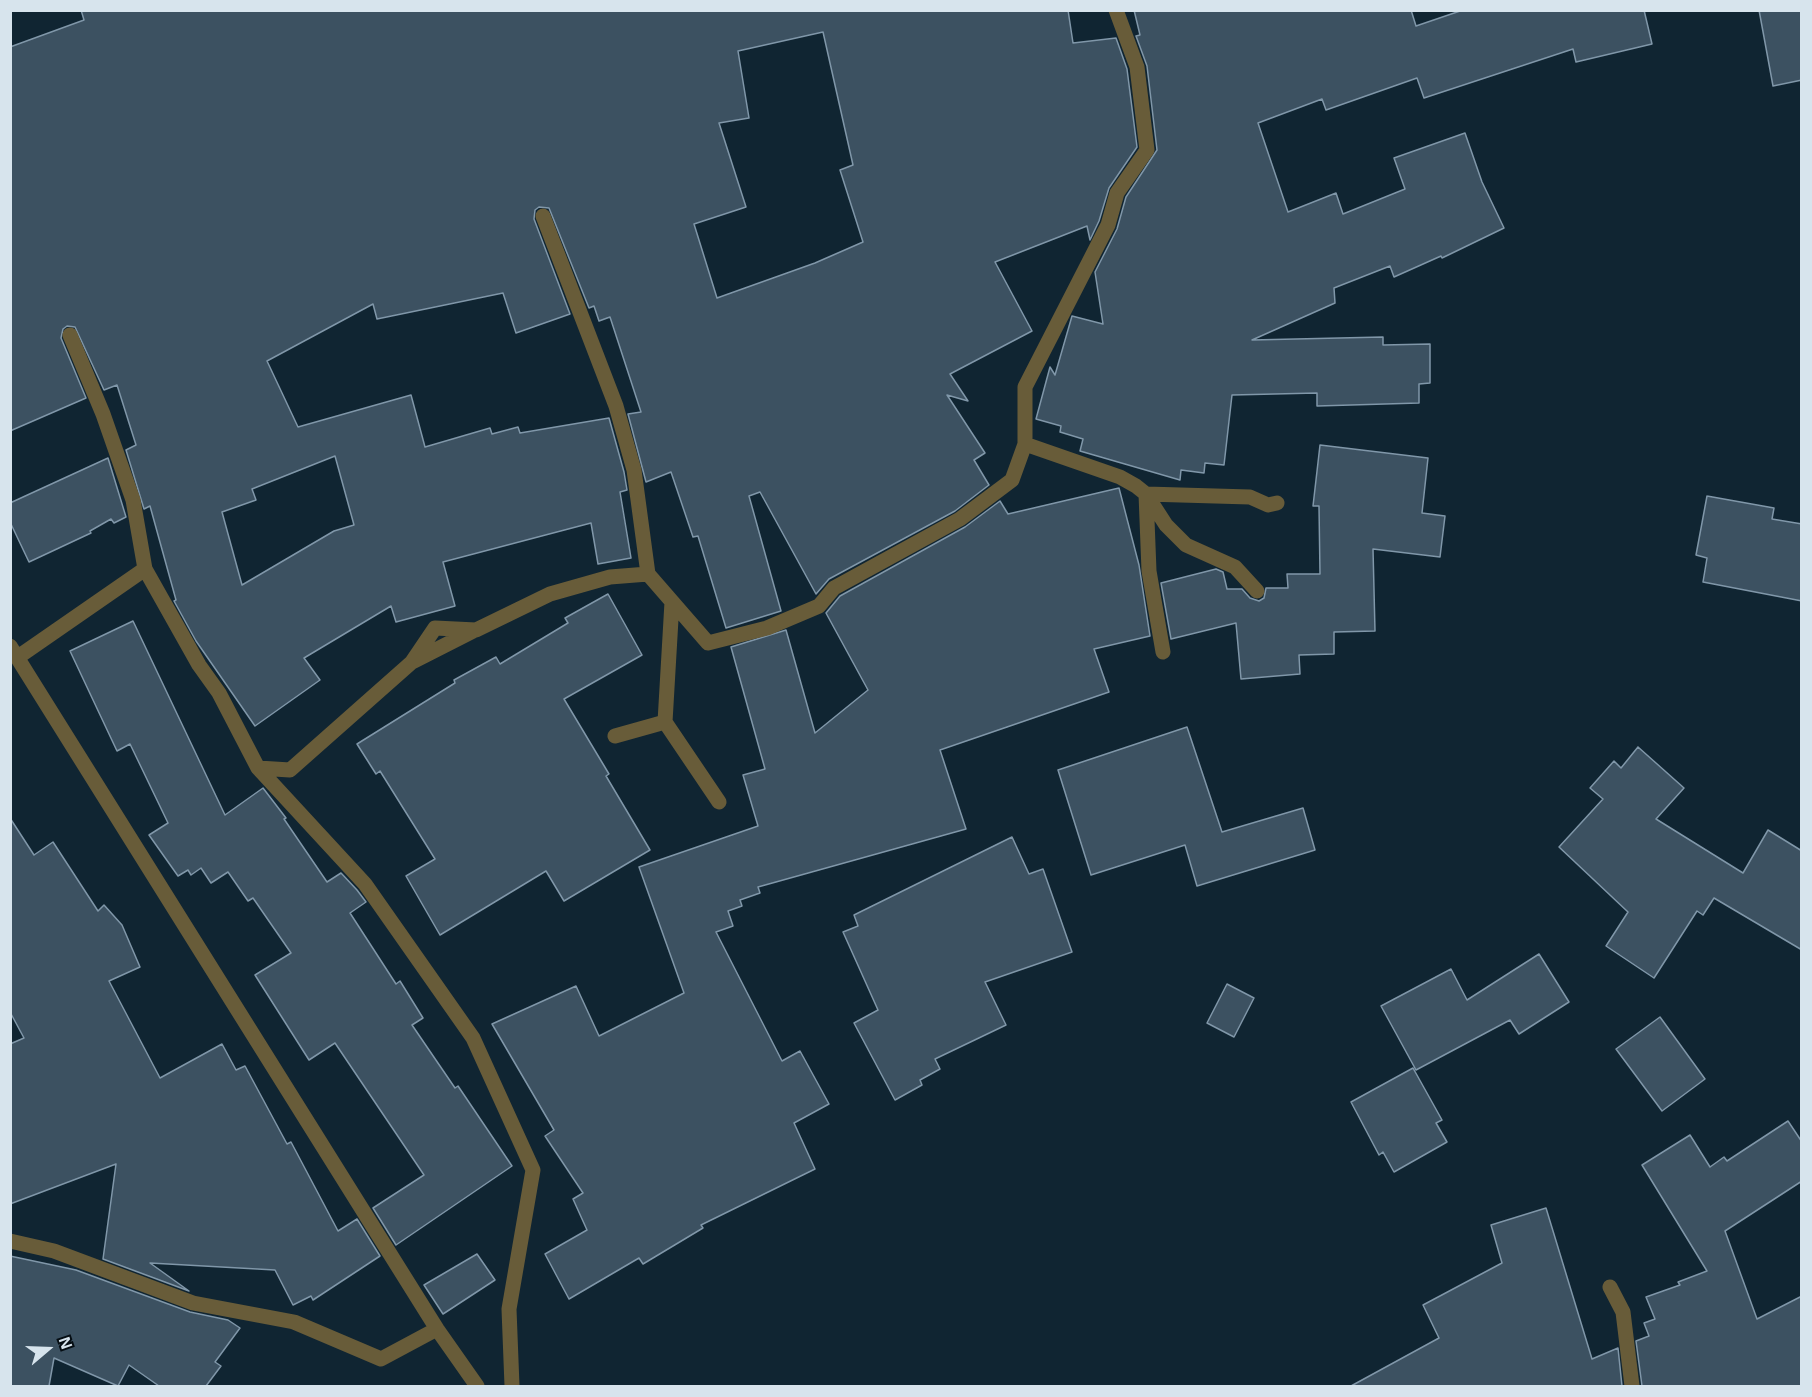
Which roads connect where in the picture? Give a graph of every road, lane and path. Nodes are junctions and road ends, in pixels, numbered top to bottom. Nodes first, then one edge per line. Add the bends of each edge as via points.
1 (1116, 10) edge
2 (543, 216) dead end
3 (70, 334) dead end
4 (1025, 444) junction
5 (1146, 494) junction
6 (1277, 503) dead end
7 (145, 569) junction
8 (648, 574) junction
9 (1257, 591) dead end
10 (672, 602) junction
11 (14, 652) edge
12 (1163, 652) dead end
13 (665, 722) junction
14 (615, 736) dead end
15 (258, 768) junction
16 (719, 802) dead end
17 (10, 1241) edge
18 (1610, 1287) dead end
19 (437, 1329) junction
20 (477, 1386) edge
21 (512, 1386) edge
22 (1632, 1386) edge

1 - 4 street via 1137,67 1147,150 1117,193 1108,225 1025,387
2 - 8 street via 616,406 634,470
3 - 7 street via 133,500
4 - 5 street via 1120,477
4 - 10 street via 1012,480 960,519 834,588 814,609 767,627 708,642
5 - 6 street via 1250,497 1268,505
5 - 9 street via 1166,525 1186,545 1235,567
5 - 12 street via 1149,571
7 - 11 street
7 - 15 street via 219,693
8 - 10 street
8 - 15 street via 610,577 550,594 476,630 435,628 412,662 290,770
10 - 13 street
11 - 19 street
13 - 14 street
13 - 16 street
15 - 21 street via 365,884 473,1038 533,1170 509,1309
17 - 19 street via 54,1251 193,1303 294,1322 381,1359
18 - 22 street via 1623,1311
19 - 20 street

